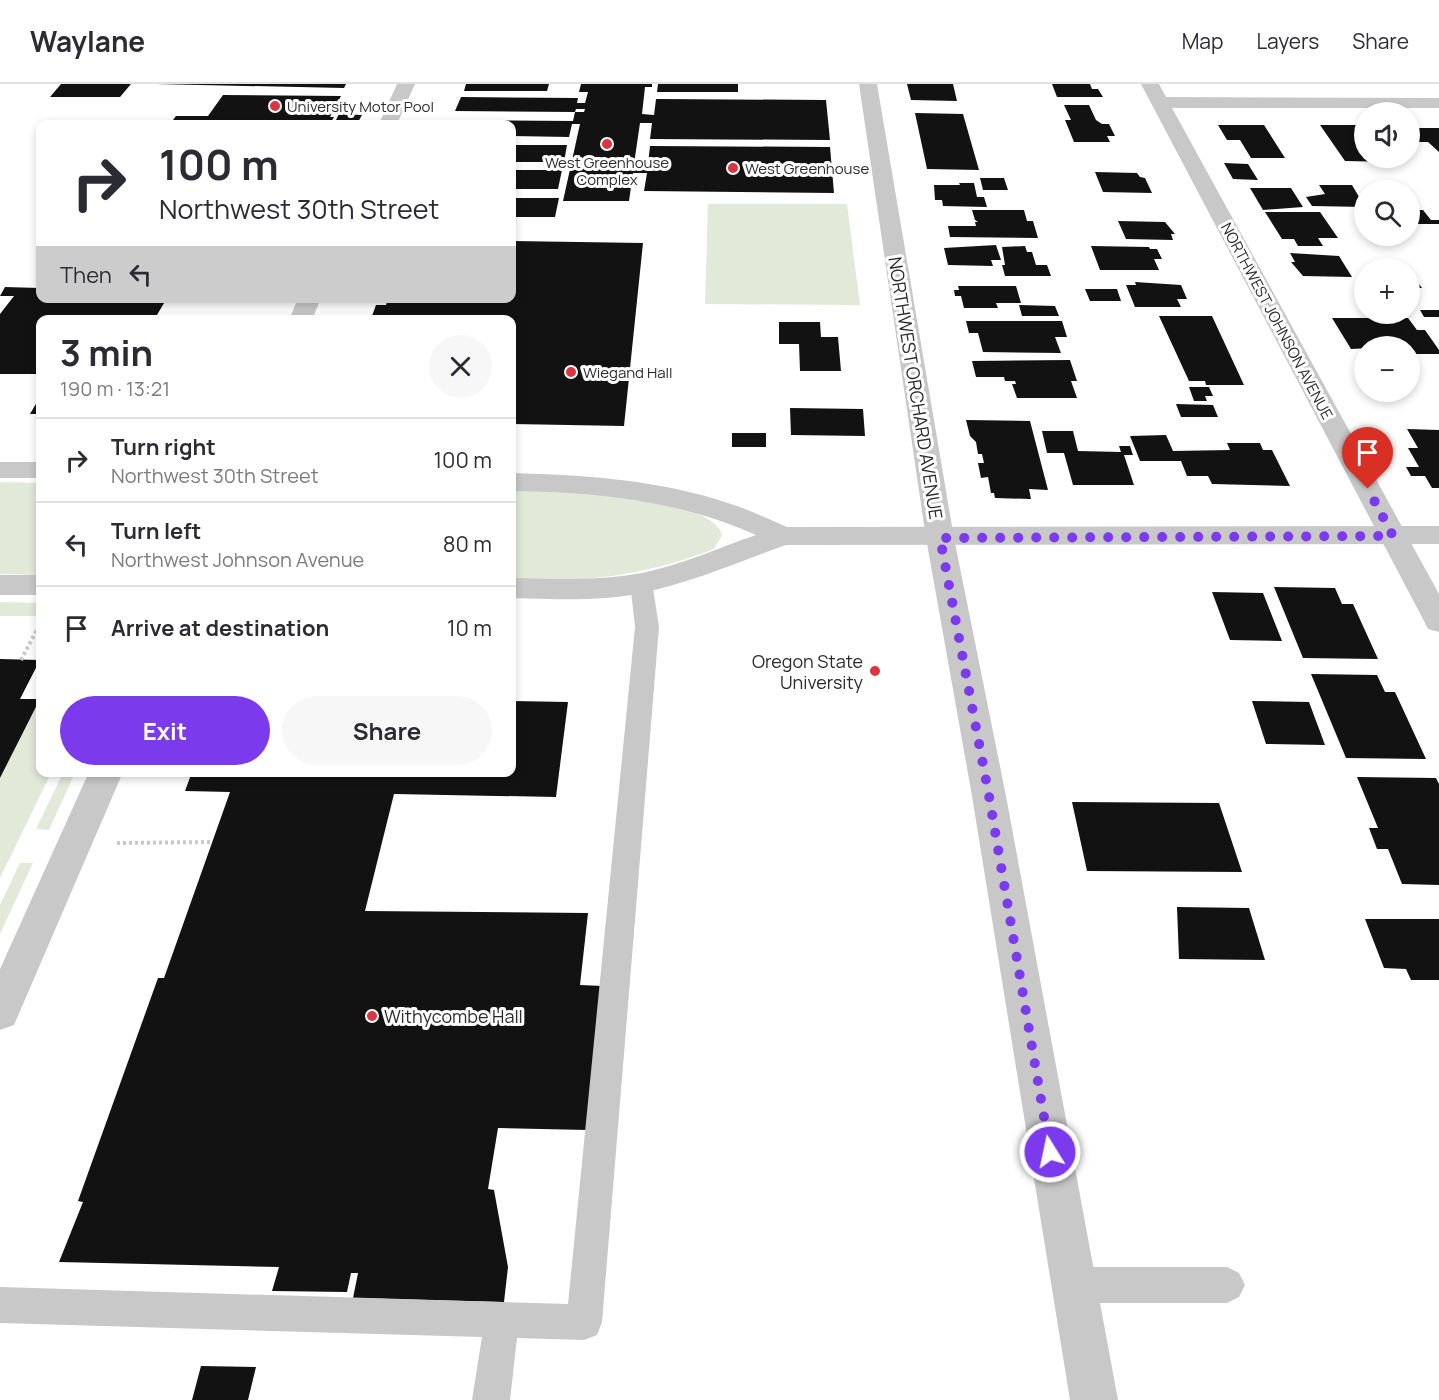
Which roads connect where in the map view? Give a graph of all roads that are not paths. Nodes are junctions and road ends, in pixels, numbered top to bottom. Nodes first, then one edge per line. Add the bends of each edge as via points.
1 (406, 84) edge
2 (868, 84) edge
3 (1154, 93) edge
4 (1439, 103) edge
5 (390, 120) edge
6 (0, 470) edge
7 (36, 470) edge
8 (516, 482) edge
9 (1439, 535) edge
10 (784, 536) junction
11 (1393, 536) junction
12 (940, 538) junction
13 (641, 582) junction
14 (0, 585) edge
15 (36, 585) edge
16 (516, 588) edge
17 (1439, 621) edge
18 (104, 777) edge
19 (0, 1012) edge
20 (1074, 1285) junction
21 (1227, 1285) dead end
22 (0, 1305) edge
23 (502, 1319) junction
24 (491, 1400) edge
25 (1094, 1400) edge

1 - 5 street
2 - 12 street, NORTHWEST ORCHARD AVENUE
3 - 4 street
3 - 11 street, NORTHWEST JOHNSON AVENUE
6 - 7 street
8 - 10 street via 591,484 664,494 714,507
9 - 11 street
10 - 12 street
10 - 13 street
11 - 12 street
11 - 17 street, NORTHWEST JOHNSON AVENUE
12 - 20 street, NORTHWEST ORCHARD AVENUE
13 - 16 street via 596,589
13 - 23 lane via 647,627 584,1322
14 - 15 street
18 - 19 street
20 - 21 lane
20 - 25 street, NORTHWEST ORCHARD AVENUE
22 - 23 lane
23 - 24 lane

